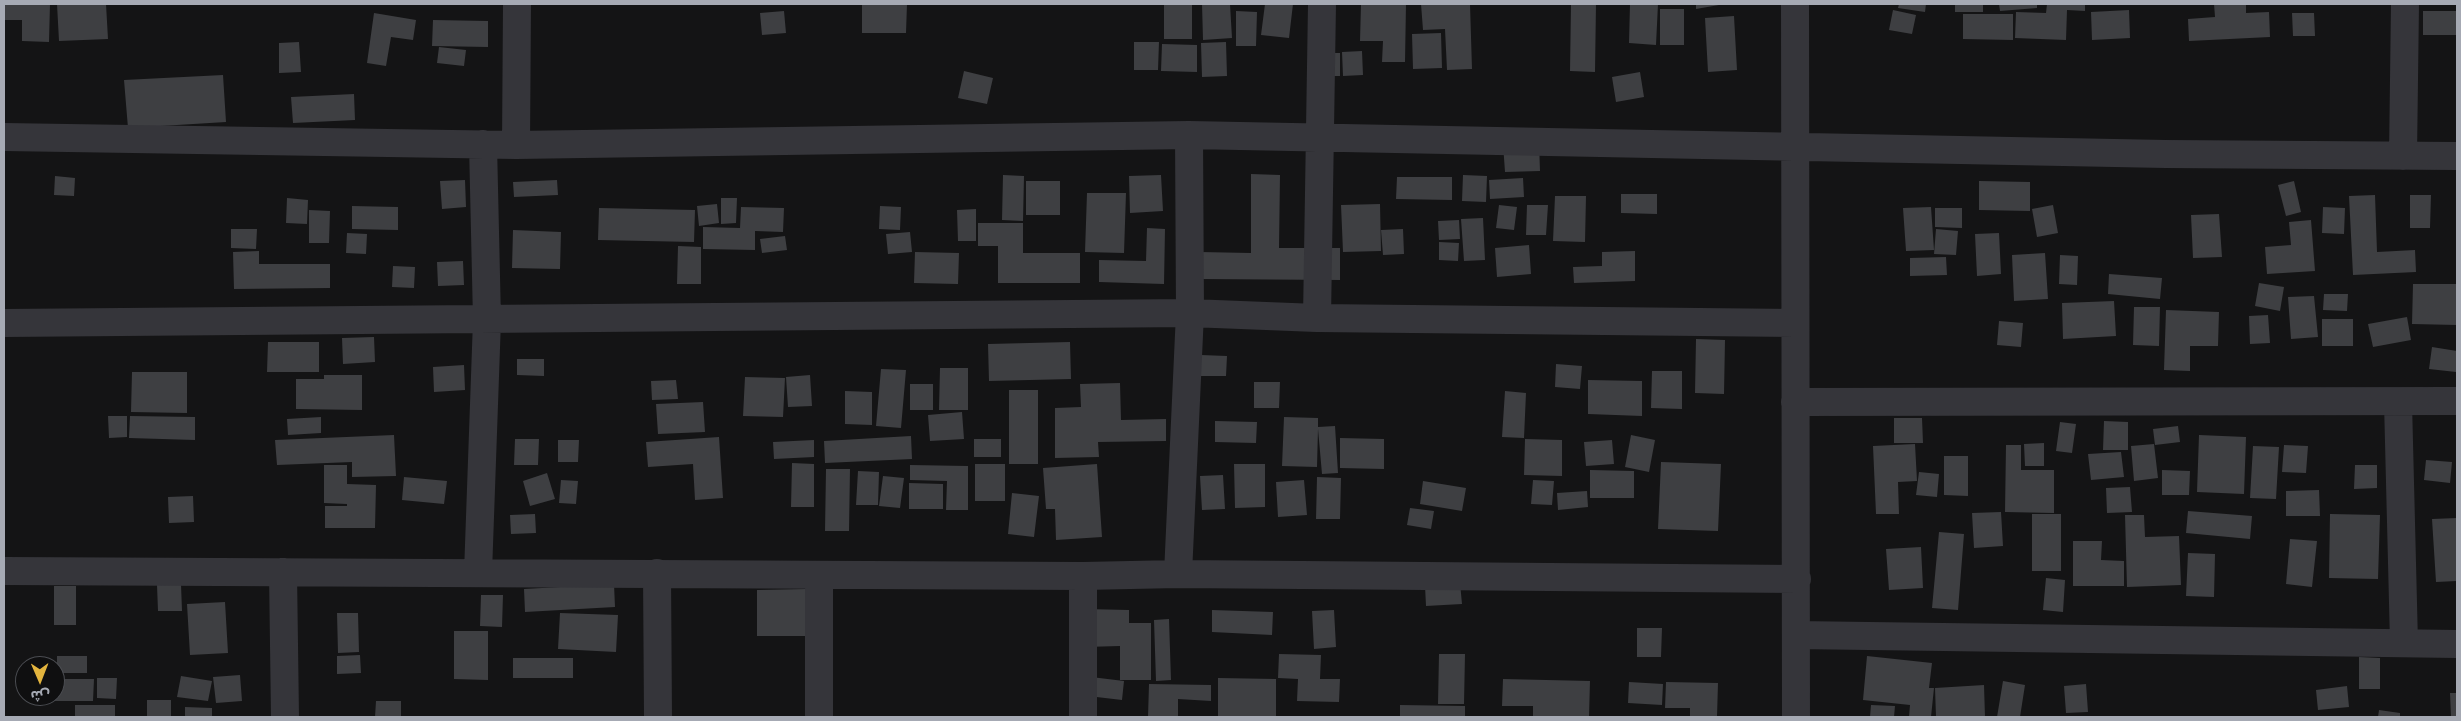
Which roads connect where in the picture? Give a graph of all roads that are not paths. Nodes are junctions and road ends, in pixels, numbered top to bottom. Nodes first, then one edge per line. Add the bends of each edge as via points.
1 (517, 4) edge
2 (1322, 4) edge
3 (1795, 4) edge
4 (2405, 4) edge
5 (1189, 135) junction
6 (4, 137) edge
7 (1321, 139) junction
8 (483, 144) junction
9 (516, 145) junction
10 (1795, 146) junction
11 (2402, 156) junction
12 (2457, 156) edge
13 (1190, 313) junction
14 (1317, 318) junction
15 (487, 320) junction
16 (1795, 322) junction
17 (4, 323) edge
18 (2457, 401) edge
19 (1795, 402) junction
20 (2398, 402) junction
21 (4, 570) edge
22 (283, 572) junction
23 (478, 572) junction
24 (657, 574) junction
25 (1178, 574) junction
26 (819, 575) junction
27 (1083, 576) junction
28 (1796, 579) junction
29 (1796, 635) junction
30 (2404, 643) junction
31 (2457, 644) edge
32 (285, 717) edge
33 (658, 717) edge
34 (819, 717) edge
35 (1083, 717) edge
36 (1796, 717) edge

1 - 9 street
2 - 7 street
3 - 10 street
4 - 11 street
5 - 7 street
5 - 9 street
5 - 13 street
6 - 8 street
7 - 10 street
7 - 14 street
8 - 9 street
8 - 15 street
10 - 11 street
10 - 16 street
11 - 12 street
13 - 14 street
13 - 15 street
13 - 25 street
14 - 16 street
15 - 17 street
15 - 23 street
16 - 19 street
18 - 20 street
19 - 20 street
19 - 28 street
20 - 30 street
21 - 22 street
22 - 23 street
22 - 32 street
23 - 24 street
24 - 26 street
24 - 33 street
25 - 27 street
25 - 28 street
26 - 27 street
26 - 34 street
27 - 35 street
28 - 29 street
29 - 30 street
29 - 36 street
30 - 31 street

